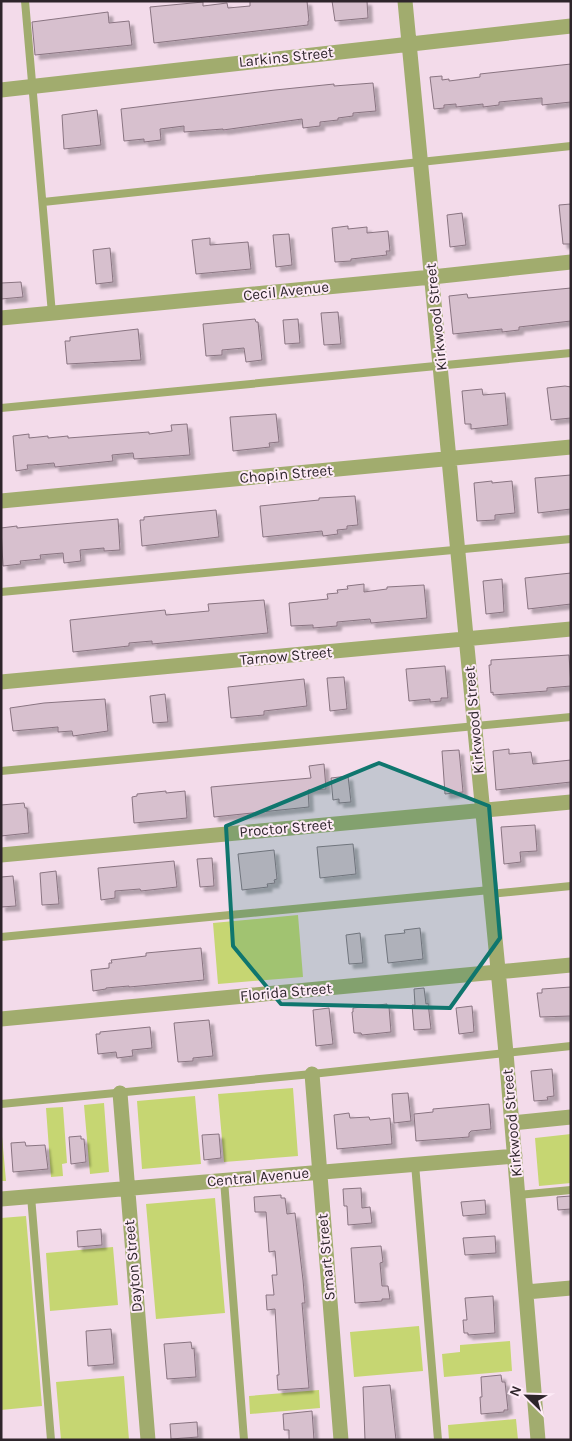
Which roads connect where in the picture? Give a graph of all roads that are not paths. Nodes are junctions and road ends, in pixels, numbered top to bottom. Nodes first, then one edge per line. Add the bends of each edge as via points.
1 (25, 1) edge
2 (405, 1) edge
3 (571, 26) edge
4 (409, 43) junction
5 (32, 86) junction
6 (1, 90) edge
7 (571, 146) edge
8 (420, 163) junction
9 (42, 202) junction
10 (571, 262) edge
11 (432, 277) junction
12 (52, 314) junction
13 (1, 318) edge
14 (571, 352) edge
15 (440, 365) junction
16 (1, 408) edge
17 (571, 447) edge
18 (449, 459) junction
19 (1, 501) edge
20 (571, 539) edge
21 (457, 550) junction
22 (1, 592) edge
23 (571, 629) edge
24 (466, 639) junction
25 (1, 682) edge
26 (571, 717) edge
27 (474, 726) junction
28 (1, 771) edge
29 (571, 802) edge
30 (482, 810) junction
31 (1, 855) edge
32 (571, 886) edge
33 (490, 892) junction
34 (1, 937) edge
35 (571, 965) edge
36 (498, 972) junction
37 (1, 1019) edge
38 (571, 1046) edge
39 (506, 1053) junction
40 (312, 1074) junction
41 (120, 1093) junction
42 (1, 1104) edge
43 (571, 1117) edge
44 (512, 1123) junction
45 (515, 1156) junction
46 (415, 1164) junction
47 (319, 1172) junction
48 (224, 1180) junction
49 (127, 1188) junction
50 (571, 1190) edge
51 (518, 1195) junction
52 (31, 1196) junction
53 (1, 1199) edge
54 (571, 1288) edge
55 (526, 1292) junction
56 (51, 1440) edge
57 (148, 1440) edge
58 (244, 1440) edge
59 (341, 1440) edge
60 (438, 1440) edge
61 (538, 1440) edge

1 - 5 lane
2 - 4 street, Kirkwood Street
3 - 4 street, Larkins Street
4 - 5 street, Larkins Street
4 - 8 street, Kirkwood Street
5 - 6 street, Larkins Street
5 - 9 lane
7 - 8 lane
8 - 9 lane
8 - 11 street, Kirkwood Street
9 - 12 lane
10 - 11 street, Cecil Avenue
11 - 12 street, Cecil Avenue
11 - 15 street, Kirkwood Street
12 - 13 street, Cecil Avenue
14 - 15 lane
15 - 16 lane
15 - 18 street, Kirkwood Street
17 - 18 street, Chopin Street
18 - 19 street, Chopin Street
18 - 21 street, Kirkwood Street
20 - 21 lane
21 - 22 lane
21 - 24 street, Kirkwood Street
23 - 24 street, Tarnow Street
24 - 25 street, Tarnow Street
24 - 27 street, Kirkwood Street
26 - 27 lane
27 - 28 lane
27 - 30 street, Kirkwood Street
29 - 30 street, Proctor Street
30 - 31 street, Proctor Street
30 - 33 street, Kirkwood Street
32 - 33 lane
33 - 34 lane
33 - 36 street, Kirkwood Street
35 - 36 street, Florida Street
36 - 37 street, Florida Street
36 - 39 street, Kirkwood Street
38 - 39 lane
39 - 40 lane
39 - 44 street, Kirkwood Street
40 - 41 lane
40 - 47 street, Smart Street
41 - 42 lane
41 - 49 street, Dayton Street
43 - 44 street
44 - 45 street, Kirkwood Street
45 - 46 street, Central Avenue
45 - 51 street, Kirkwood Street
46 - 47 street, Central Avenue
46 - 60 lane
47 - 48 street, Central Avenue
47 - 59 street, Smart Street
48 - 49 street, Central Avenue
48 - 58 lane
49 - 52 street, Central Avenue
49 - 57 street, Dayton Street
50 - 51 lane
51 - 55 street, Kirkwood Street
52 - 53 street, Central Avenue
52 - 56 lane
54 - 55 street
55 - 61 street, Kirkwood Street

